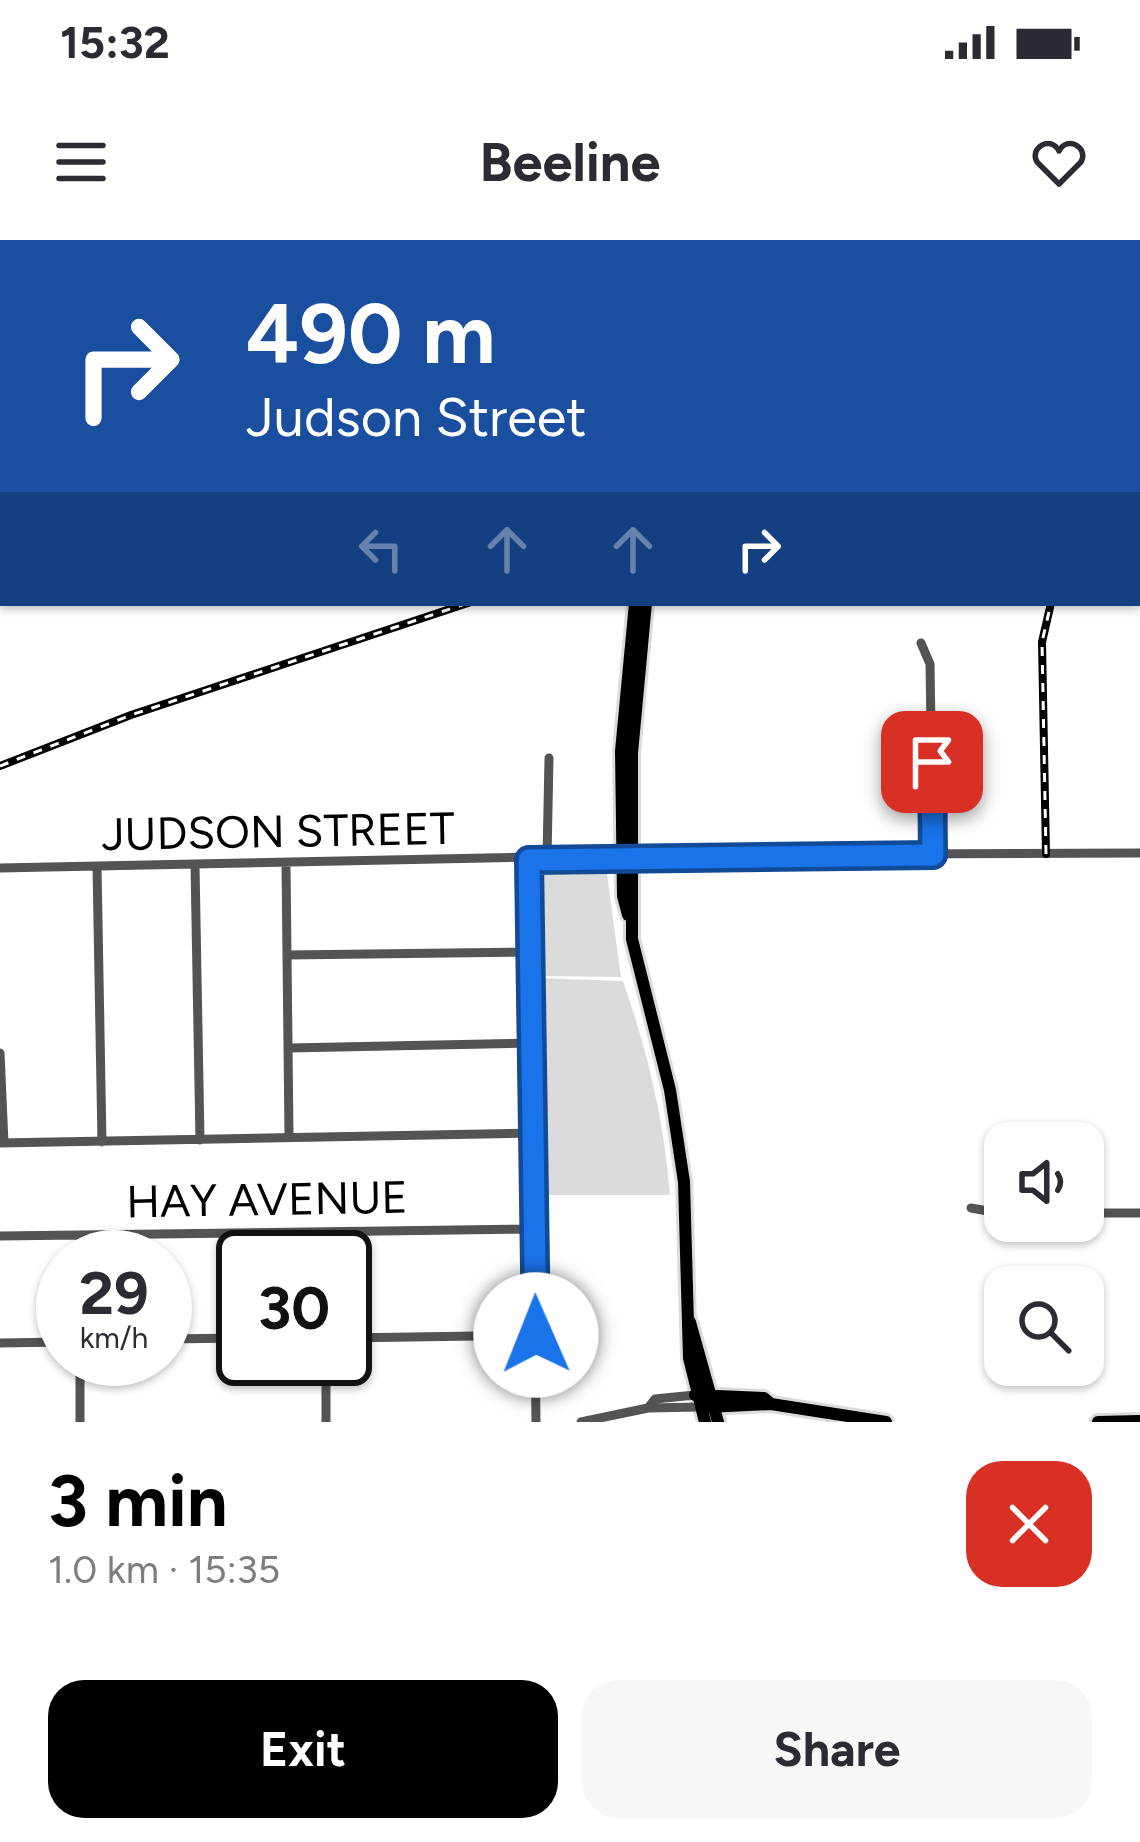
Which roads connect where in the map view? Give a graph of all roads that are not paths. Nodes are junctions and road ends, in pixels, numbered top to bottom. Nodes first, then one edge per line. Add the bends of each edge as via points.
1 (635, 606) edge
2 (646, 606) edge
3 (921, 644) dead end
4 (626, 752) junction
5 (549, 758) dead end
6 (1140, 853) edge
7 (933, 855) junction
8 (552, 858) junction
9 (627, 858) junction
10 (529, 860) junction
11 (286, 864) junction
12 (195, 865) junction
13 (97, 867) junction
14 (0, 868) edge
15 (531, 952) junction
16 (288, 955) junction
17 (532, 1043) junction
18 (289, 1048) junction
19 (0, 1053) edge
20 (534, 1133) junction
21 (290, 1136) junction
22 (200, 1140) junction
23 (102, 1142) junction
24 (2, 1143) edge
25 (971, 1208) dead end
26 (984, 1210) edge
27 (1104, 1213) edge
28 (1140, 1213) edge
29 (534, 1229) junction
30 (372, 1232) edge
31 (36, 1235) edge
32 (0, 1236) edge
33 (536, 1335) junction
34 (372, 1338) edge
35 (36, 1342) edge
36 (0, 1343) edge
37 (80, 1386) edge
38 (326, 1386) edge
39 (704, 1401) junction
40 (1140, 1421) edge
41 (80, 1422) edge
42 (326, 1422) edge
43 (536, 1422) edge
44 (581, 1422) edge
45 (705, 1422) edge
46 (718, 1422) edge
47 (886, 1422) edge
48 (1098, 1422) edge

1 - 4 main road
2 - 4 main road
3 - 7 street via 930,664
4 - 9 main road
5 - 8 street
6 - 7 street, JUDSON STREET
7 - 9 street, JUDSON STREET
8 - 9 street, JUDSON STREET
8 - 10 street, JUDSON STREET
9 - 39 main road via 638,970 684,1182 686,1334
10 - 11 street, JUDSON STREET
10 - 15 street
11 - 12 street, JUDSON STREET
11 - 16 street
12 - 13 street, JUDSON STREET
12 - 22 street
13 - 14 street, JUDSON STREET
13 - 23 street
15 - 16 street
15 - 17 street
16 - 18 street
17 - 18 street
17 - 20 street
18 - 21 street
19 - 24 street
20 - 21 street
20 - 29 street
21 - 22 street
22 - 23 street
23 - 24 street
25 - 26 street
27 - 28 street
29 - 30 street, HAY AVENUE
29 - 33 street
31 - 32 street, HAY AVENUE
33 - 34 street
33 - 43 street
35 - 36 street
37 - 41 street
38 - 42 street
39 - 44 street via 652,1400 648,1408
39 - 45 main road
39 - 46 main road
39 - 47 main road via 764,1399
40 - 48 main road

